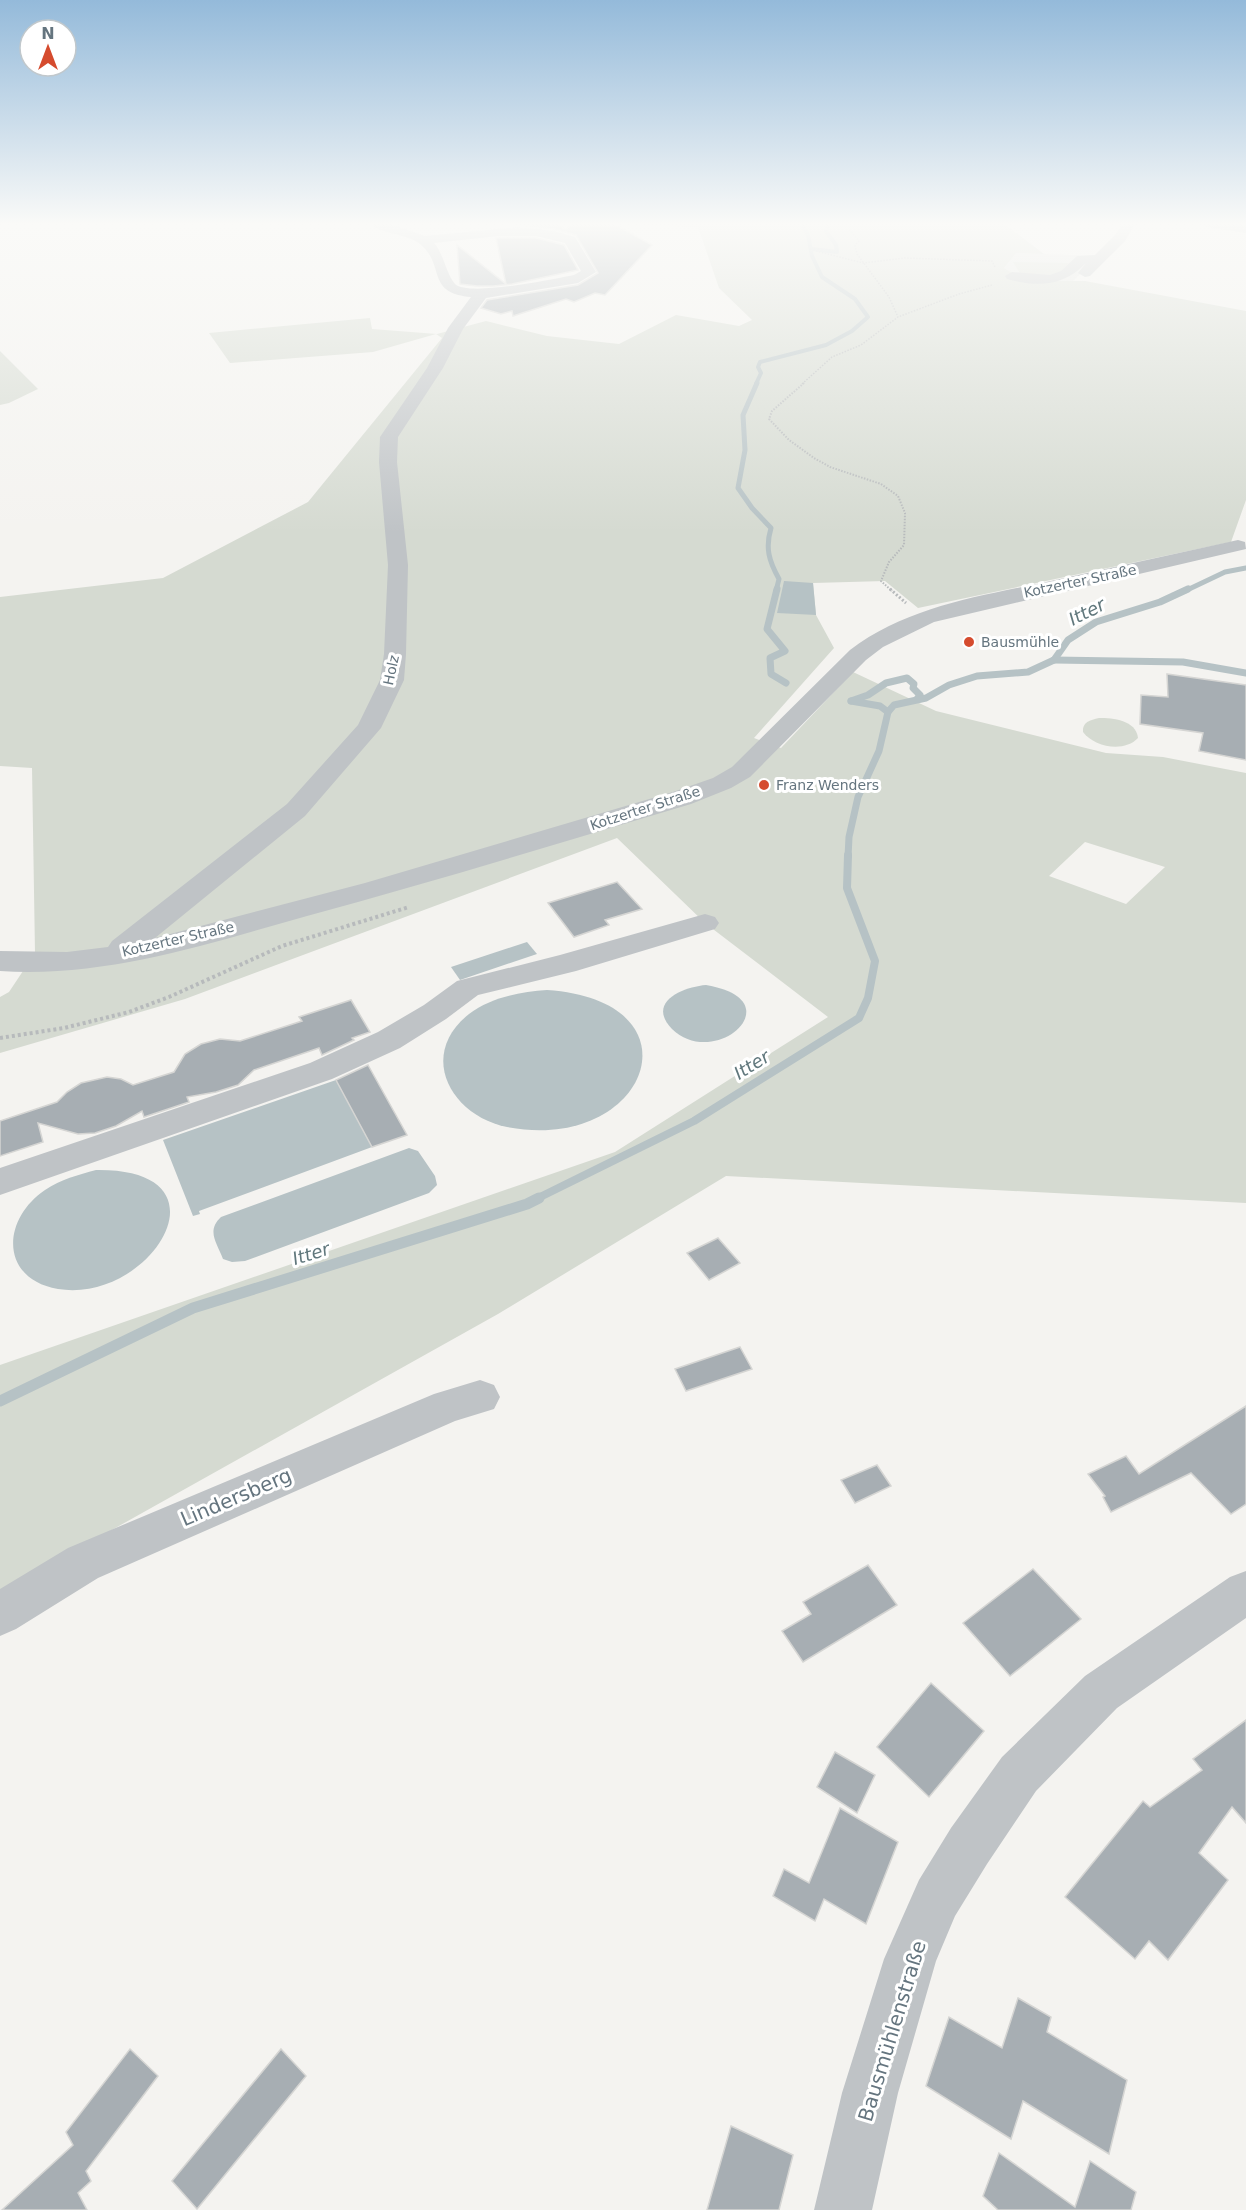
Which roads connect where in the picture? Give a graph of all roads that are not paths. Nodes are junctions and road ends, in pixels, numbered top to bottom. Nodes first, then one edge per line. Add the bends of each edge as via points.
1 (457, 326) edge
2 (1243, 550) edge
3 (705, 923) dead end
4 (113, 954) junction
5 (0, 961) edge
6 (0, 1182) edge
7 (480, 1397) dead end
8 (1246, 1592) edge
9 (0, 1614) edge
10 (843, 2210) edge

1 - 4 street, Holz via 389,437 398,565 396,654 392,680 369,728 296,810
2 - 4 street, Kotzerter Straße via 926,617 884,637 858,655 741,772 682,798 374,889 207,934
3 - 6 street via 468,988 389,1040 321,1071
4 - 5 street, Kotzerter Straße via 47,964
7 - 9 street, Lindersberg via 448,1406 82,1563
8 - 10 street, Bausmühlenstraße via 1101,1692 1018,1774 969,1846 937,1898 910,1959 870,2094

